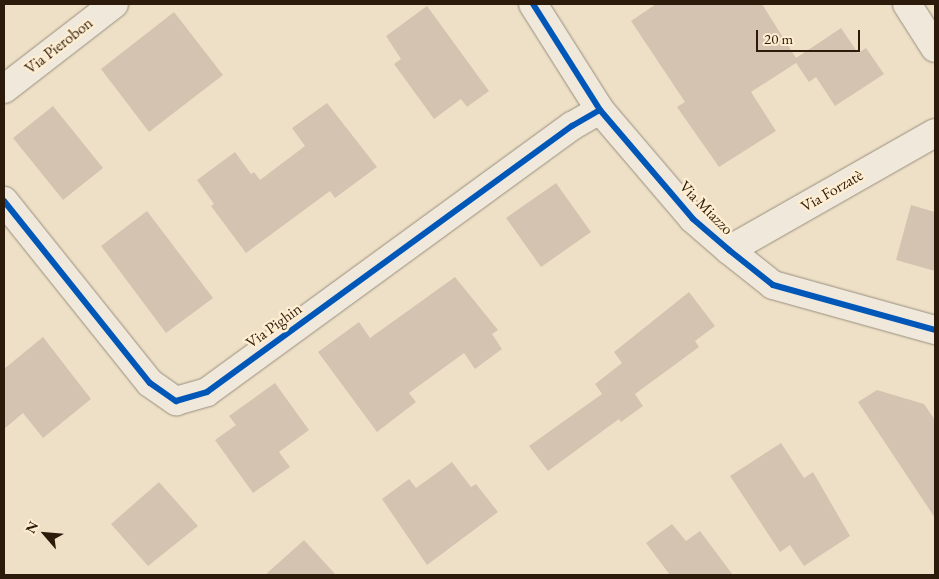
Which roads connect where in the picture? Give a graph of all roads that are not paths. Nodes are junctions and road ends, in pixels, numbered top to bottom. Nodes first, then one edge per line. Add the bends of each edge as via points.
1 (114, 4) edge
2 (533, 4) edge
3 (907, 4) edge
4 (935, 48) edge
5 (4, 89) edge
6 (600, 110) junction
7 (935, 132) edge
8 (4, 201) edge
9 (729, 250) junction
10 (935, 330) edge

1 - 5 street, Via Pierobon
2 - 6 street, Via Miazzo
3 - 4 street
6 - 8 street, Via Pighin via 572,126 207,392 176,401 150,382
6 - 9 street, Via Miazzo via 694,219
7 - 9 street, Via Forzatè
9 - 10 street, Via Miazzo via 773,285

